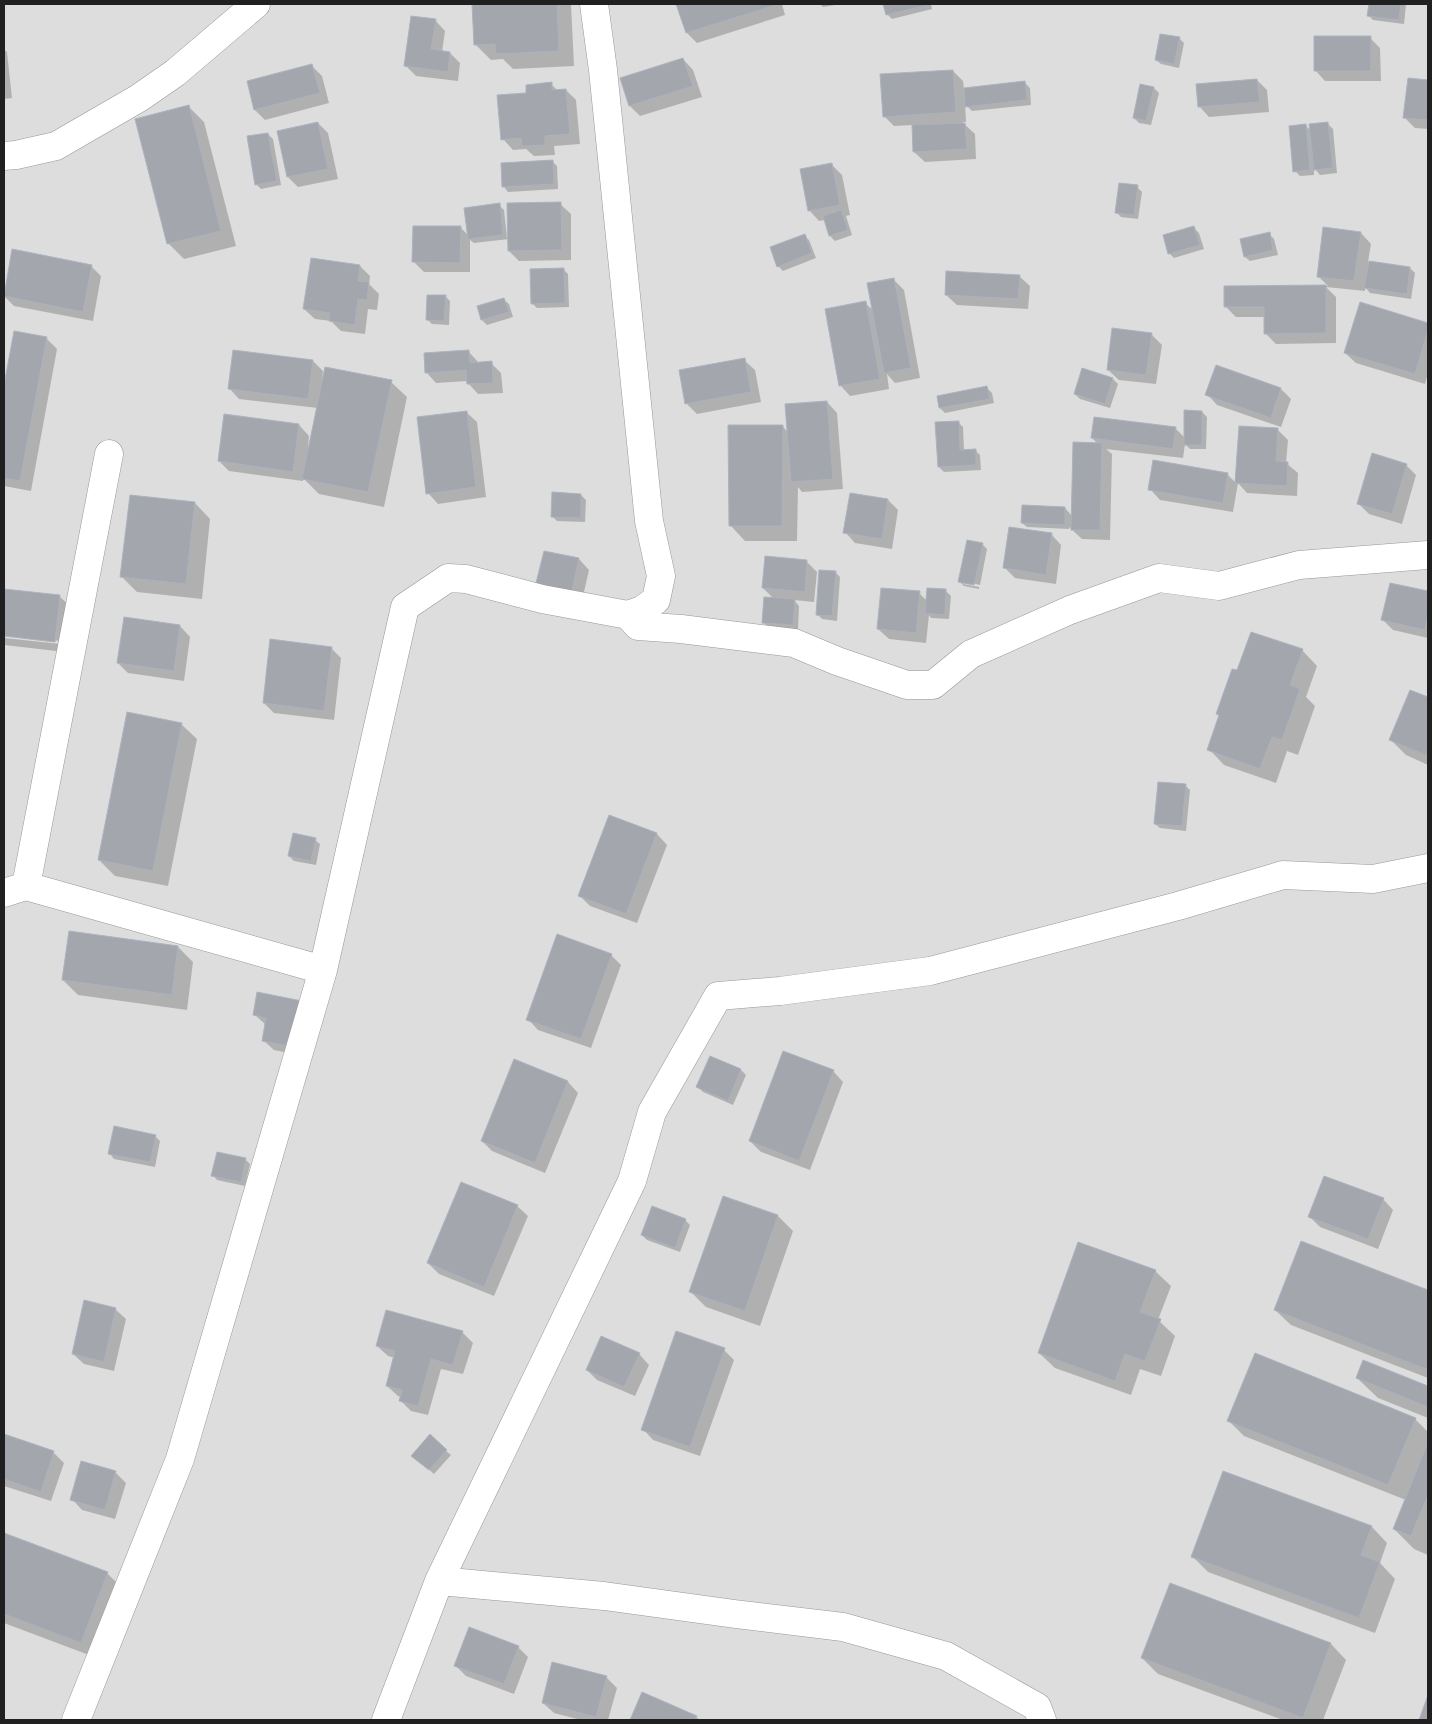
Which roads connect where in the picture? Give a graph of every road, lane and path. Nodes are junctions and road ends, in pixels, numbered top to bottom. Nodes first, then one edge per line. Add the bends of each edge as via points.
1 (256, 4) edge
2 (594, 4) edge
3 (4, 156) edge
4 (109, 454) dead end
5 (1428, 555) edge
6 (628, 615) junction
7 (1428, 868) edge
8 (15, 890) edge
9 (322, 970) junction
10 (439, 1581) junction
11 (76, 1720) edge
12 (386, 1720) edge
13 (1042, 1720) edge

1 - 3 street via 175,73 139,98 56,146
2 - 6 street via 649,520 661,576 656,600
4 - 8 street
5 - 6 street via 1299,565 1219,586 1159,578 1070,610 971,654 933,685 907,685 794,643 638,626
6 - 9 street via 542,599 466,579 448,578 405,607
7 - 10 street via 1373,879 1284,875 930,971 718,996 652,1112 632,1181
8 - 9 street
9 - 11 street via 180,1459
10 - 12 street
10 - 13 street via 604,1596 843,1627 946,1656 1037,1706

